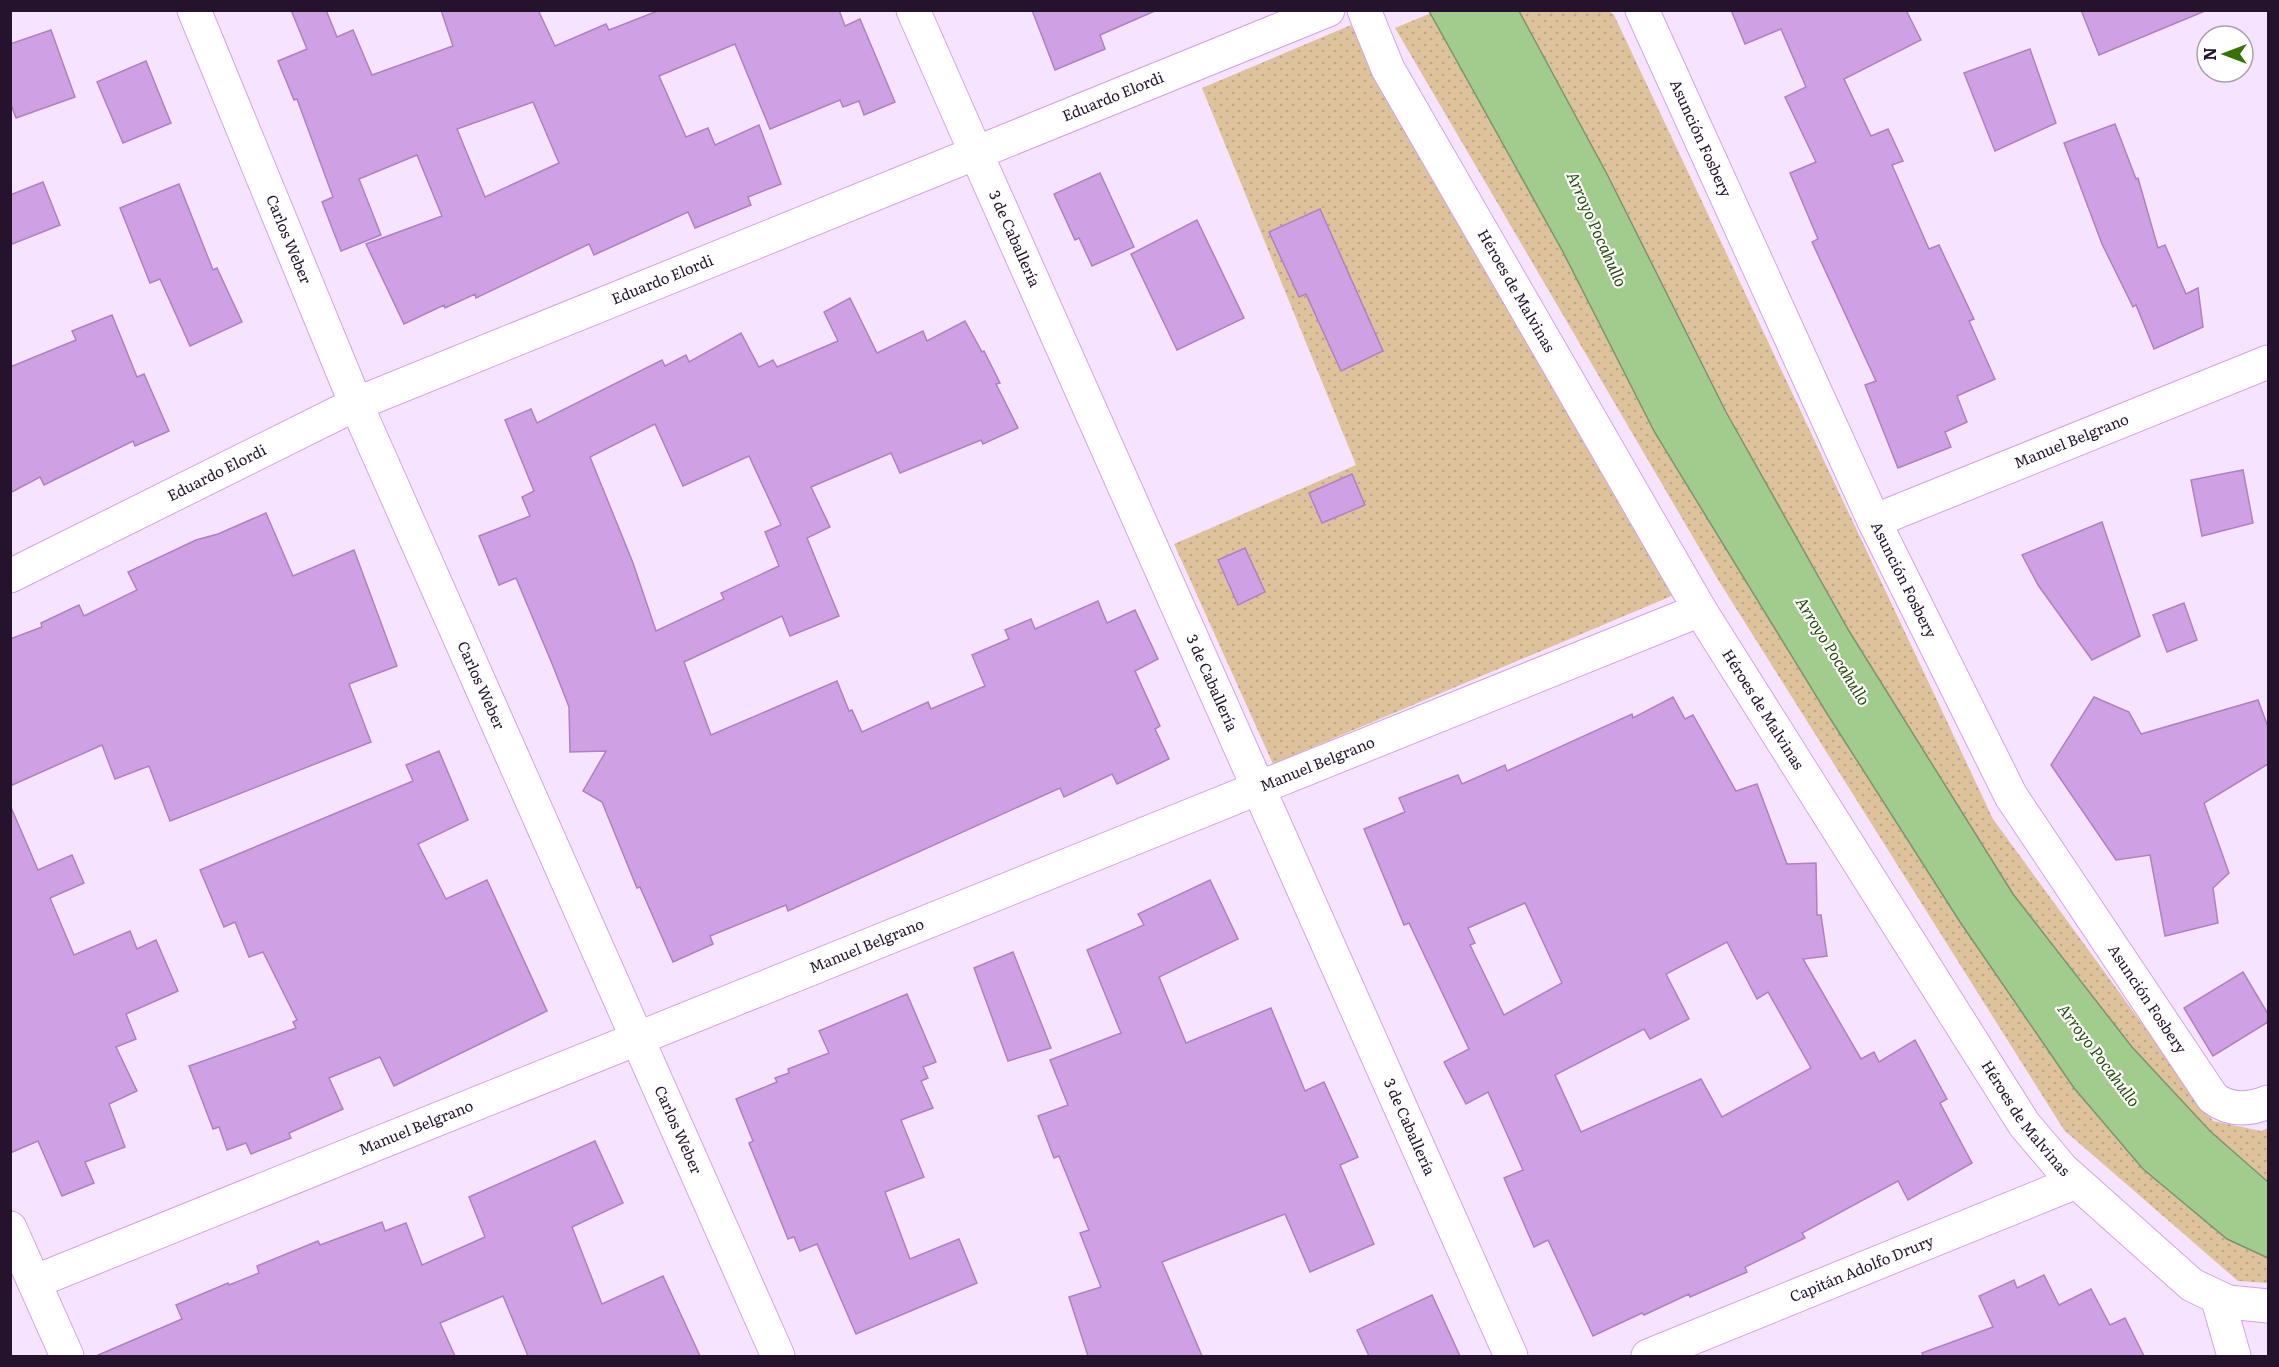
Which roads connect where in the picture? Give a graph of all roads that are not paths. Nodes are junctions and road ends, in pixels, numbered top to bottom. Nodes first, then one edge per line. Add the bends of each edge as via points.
1 (194, 10) edge
2 (913, 10) edge
3 (1328, 10) edge
4 (1364, 10) edge
5 (1642, 10) edge
6 (976, 153) junction
7 (2268, 362) edge
8 (356, 404) junction
9 (1874, 521) junction
10 (10, 576) edge
11 (1700, 610) junction
12 (1258, 787) junction
13 (637, 1038) junction
14 (2268, 1102) edge
15 (2076, 1182) junction
16 (10, 1228) edge
17 (34, 1282) junction
18 (2218, 1300) junction
19 (2268, 1306) edge
20 (67, 1356) edge
21 (778, 1356) edge
22 (1510, 1356) edge
23 (1648, 1356) edge
24 (2234, 1356) edge

1 - 8 street, Carlos Weber
2 - 6 street, 3 de Caballería
3 - 6 street, Eduardo Elordi
4 - 11 street, Héroes de Malvinas via 1388,69
5 - 9 street, Asunción Fosbery
6 - 8 street, Eduardo Elordi
6 - 12 street, 3 de Caballería
7 - 9 street, Manuel Belgrano
8 - 10 street, Eduardo Elordi
8 - 13 street, Carlos Weber
9 - 14 street, Asunción Fosbery via 2022,815 2207,1090 2221,1104 2231,1107
11 - 12 street, Manuel Belgrano
11 - 15 street, Héroes de Malvinas via 2024,1124 2048,1156
12 - 13 street, Manuel Belgrano
12 - 22 street, 3 de Caballería
13 - 17 street, Manuel Belgrano
13 - 21 street, Carlos Weber
15 - 18 street, Héroes de Malvinas via 2192,1285
15 - 23 street, Capitán Adolfo Drury
16 - 17 street
17 - 20 street
18 - 19 street, Héroes de Malvinas
18 - 24 street

